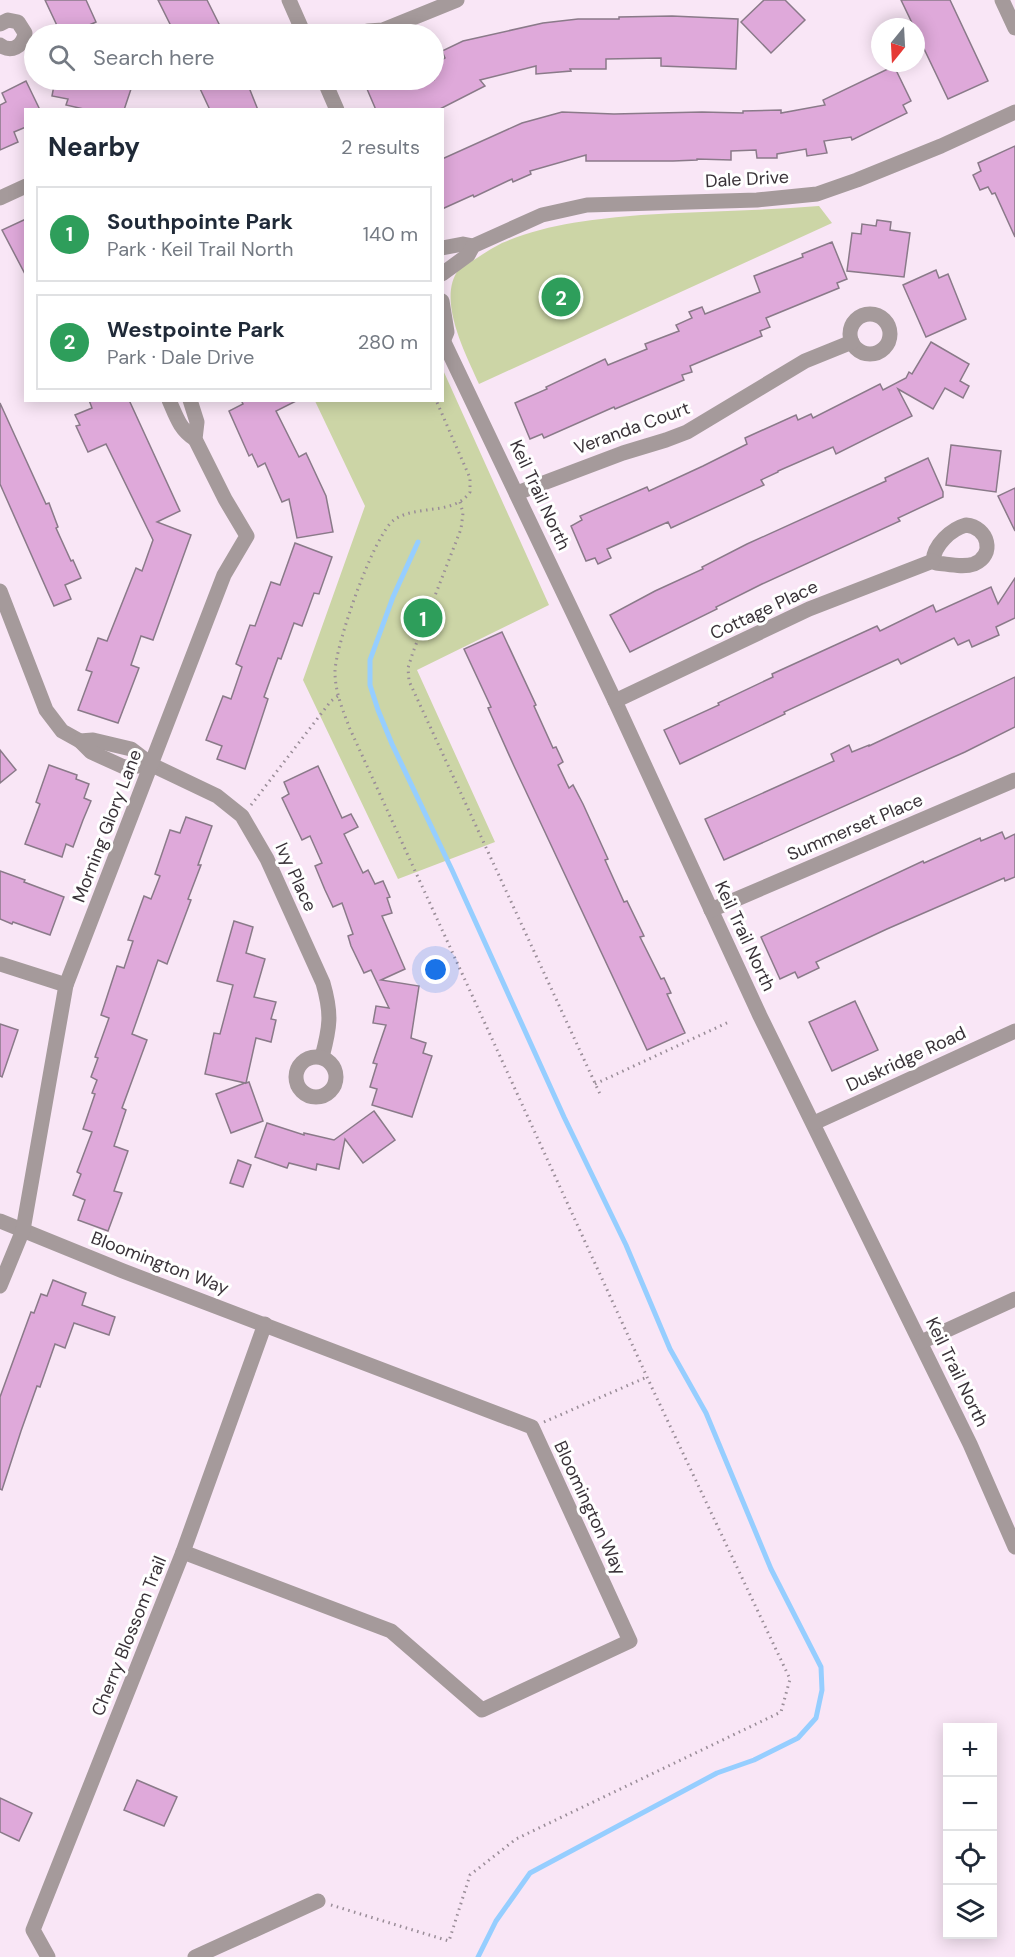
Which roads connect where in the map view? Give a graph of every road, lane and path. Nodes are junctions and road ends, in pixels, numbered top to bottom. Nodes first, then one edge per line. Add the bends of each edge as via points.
1 (289, 0) edge
2 (457, 0) edge
3 (1002, 0) edge
4 (1, 19) edge
5 (300, 24) edge
6 (400, 24) edge
7 (1015, 28) edge
8 (0, 45) edge
9 (328, 90) edge
10 (336, 108) edge
11 (1015, 112) edge
12 (24, 187) edge
13 (0, 198) edge
14 (473, 246) junction
15 (444, 248) edge
16 (444, 273) edge
17 (444, 313) edge
18 (444, 336) edge
19 (444, 340) edge
20 (852, 342) dead end
21 (170, 402) edge
22 (191, 402) edge
23 (437, 402) edge
24 (195, 439) junction
25 (518, 494) junction
26 (460, 502) junction
27 (933, 561) dead end
28 (0, 591) edge
29 (338, 696) junction
30 (615, 700) junction
31 (152, 765) junction
32 (1015, 780) edge
33 (242, 816) junction
34 (711, 910) junction
35 (0, 963) edge
36 (66, 985) junction
37 (731, 1021) dead end
38 (1015, 1031) edge
39 (322, 1057) dead end
40 (595, 1084) junction
41 (600, 1094) dead end
42 (814, 1123) junction
43 (0, 1221) edge
44 (23, 1230) junction
45 (0, 1286) edge
46 (1015, 1299) edge
47 (265, 1324) junction
48 (921, 1342) junction
49 (647, 1377) junction
50 (532, 1427) junction
51 (1015, 1547) edge
52 (183, 1552) junction
53 (318, 1901) joint
54 (48, 1957) edge
55 (195, 1957) edge

1 - 5 street
2 - 6 street
3 - 7 street
4 - 8 street via 18,22 24,29 24,38 15,48
9 - 10 street
11 - 14 street, Dale Drive via 941,146 817,194 756,200 587,205 542,215
12 - 13 street
14 - 15 street, Dale Drive
14 - 16 street, Dale Drive via 468,255
17 - 18 street
19 - 25 street, Keil Trail North
20 - 25 street, Veranda Court via 805,361 687,432
21 - 24 street via 180,425
22 - 24 street, Morning Glory Lane via 197,422
23 - 26 path via 470,478 470,492
24 - 31 street, Morning Glory Lane via 247,536 225,575
25 - 30 street, Keil Trail North
26 - 29 path via 398,517 382,534 340,639 335,670
26 - 40 path via 461,529 413,652 409,681
27 - 30 street, Cottage Place via 809,609
28 - 31 street via 46,711 62,731 91,752 124,767
29 - 33 path
29 - 49 path
30 - 34 street, Keil Trail North
31 - 33 street, Ivy Place via 203,788
31 - 36 street, Morning Glory Lane
32 - 34 street, Summerset Place
33 - 39 street, Ivy Place via 267,858 324,983 330,1021
34 - 42 street, Keil Trail North
35 - 36 street
36 - 44 street, Morning Glory Lane
37 - 40 path
38 - 42 street, Duskridge Road
40 - 41 path
42 - 48 street, Keil Trail North
43 - 44 street, Bloomington Way
44 - 45 street, Morning Glory Lane
44 - 47 street, Bloomington Way
46 - 48 street
47 - 50 street, Bloomington Way
47 - 52 street, Cherry Blossom Trail
48 - 51 street, Keil Trail North
49 - 50 path
49 - 53 path via 790,1679 781,1712 516,1839 470,1875 449,1941
50 - 52 street, Bloomington Way via 630,1641 482,1710 391,1631
52 - 54 street, Cherry Blossom Trail via 33,1930
53 - 55 street

